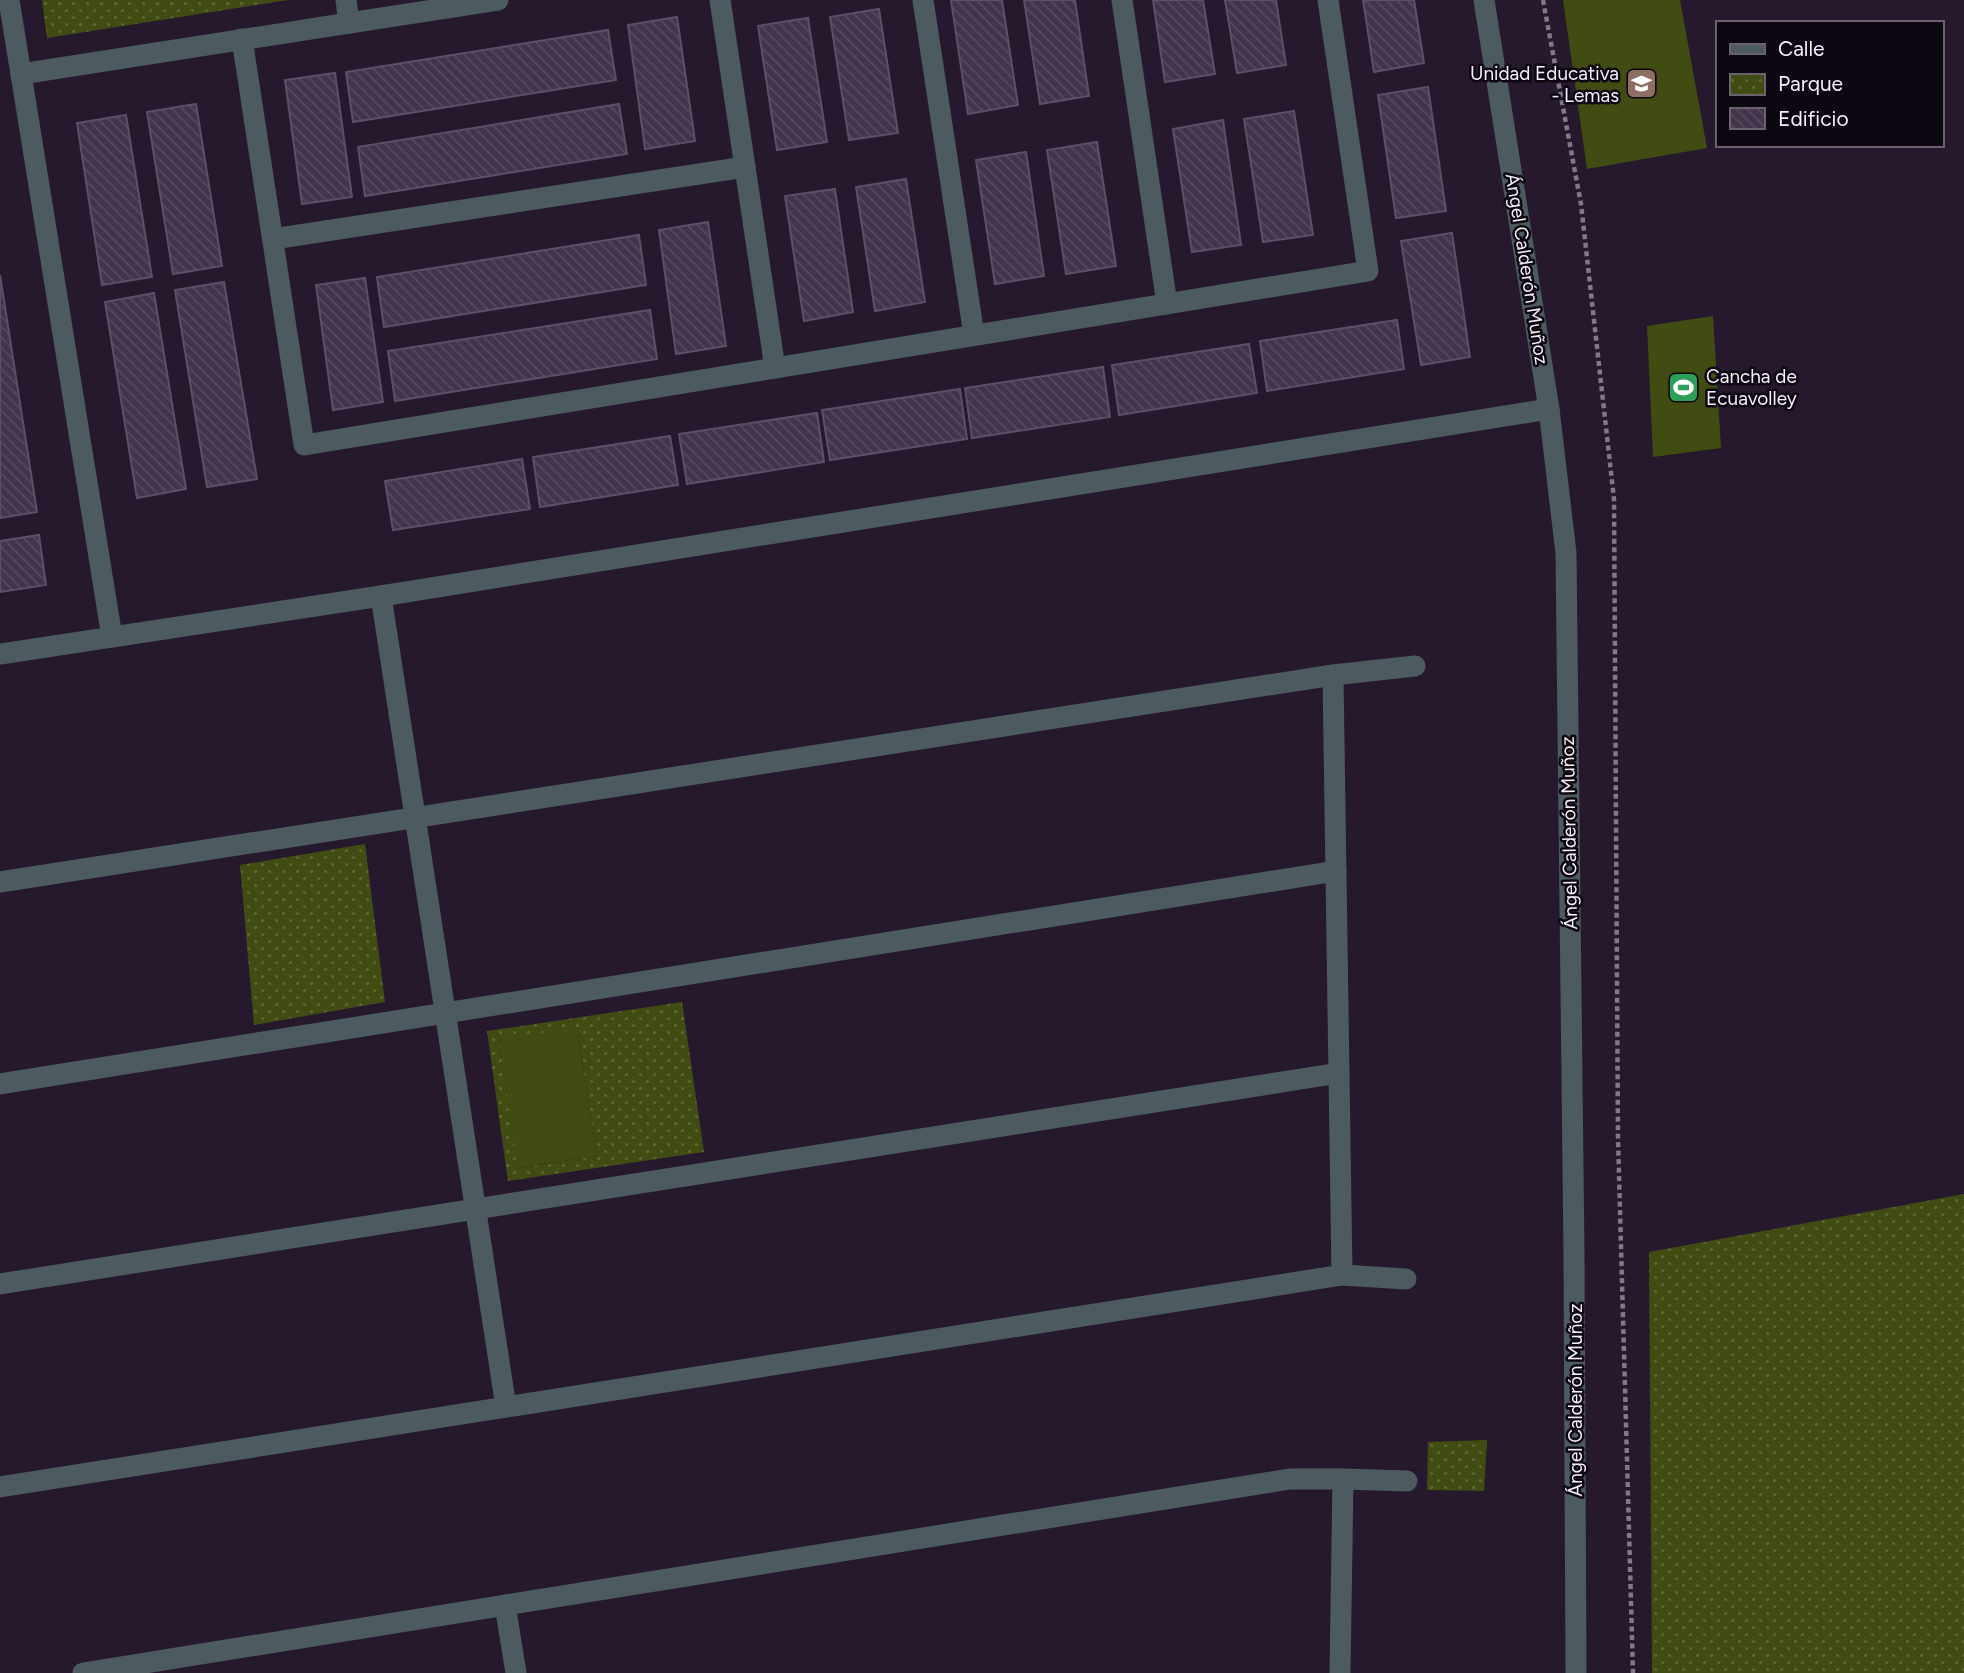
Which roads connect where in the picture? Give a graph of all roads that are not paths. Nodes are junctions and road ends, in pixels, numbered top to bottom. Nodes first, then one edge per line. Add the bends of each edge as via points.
1 (9, 0) edge
2 (346, 0) edge
3 (498, 0) edge
4 (720, 0) edge
5 (923, 0) edge
6 (1122, 0) edge
7 (1328, 0) edge
8 (1484, 0) edge
9 (349, 23) junction
10 (242, 39) junction
11 (21, 74) junction
12 (745, 167) junction
13 (272, 239) junction
14 (1167, 304) junction
15 (974, 335) junction
16 (775, 368) junction
17 (1549, 409) junction
18 (381, 596) junction
19 (112, 637) junction
20 (0, 654) edge
21 (1415, 666) dead end
22 (1333, 675) junction
23 (415, 818) junction
24 (1336, 871) junction
25 (0, 882) edge
26 (444, 1013) junction
27 (1339, 1073) junction
28 (0, 1084) edge
29 (475, 1209) junction
30 (1342, 1275) junction
31 (1406, 1279) dead end
32 (0, 1284) edge
33 (506, 1407) junction
34 (1343, 1479) junction
35 (1407, 1481) dead end
36 (0, 1487) edge
37 (505, 1605) junction
38 (83, 1673) edge
39 (516, 1673) edge
40 (1340, 1673) edge
41 (1576, 1673) edge

1 - 11 street
2 - 9 street
3 - 9 street
4 - 12 street
5 - 15 street
6 - 14 street
7 - 14 street via 1368,271
8 - 17 street, Ángel Calderón Muñoz
9 - 10 street
10 - 11 street
10 - 13 street
11 - 19 street
12 - 13 street
12 - 16 street
13 - 16 street via 304,445
14 - 15 street
15 - 16 street
17 - 18 street
17 - 41 street, Ángel Calderón Muñoz via 1566,552
18 - 19 street
18 - 23 street
19 - 20 street
21 - 22 street
22 - 23 street
22 - 24 street
23 - 25 street
23 - 26 street
24 - 26 street
24 - 27 street
26 - 28 street
26 - 29 street
27 - 29 street
27 - 30 street
29 - 32 street
29 - 33 street
30 - 31 street
30 - 33 street
33 - 36 street
34 - 35 street
34 - 37 street via 1290,1479
34 - 40 street
37 - 38 street
37 - 39 street

